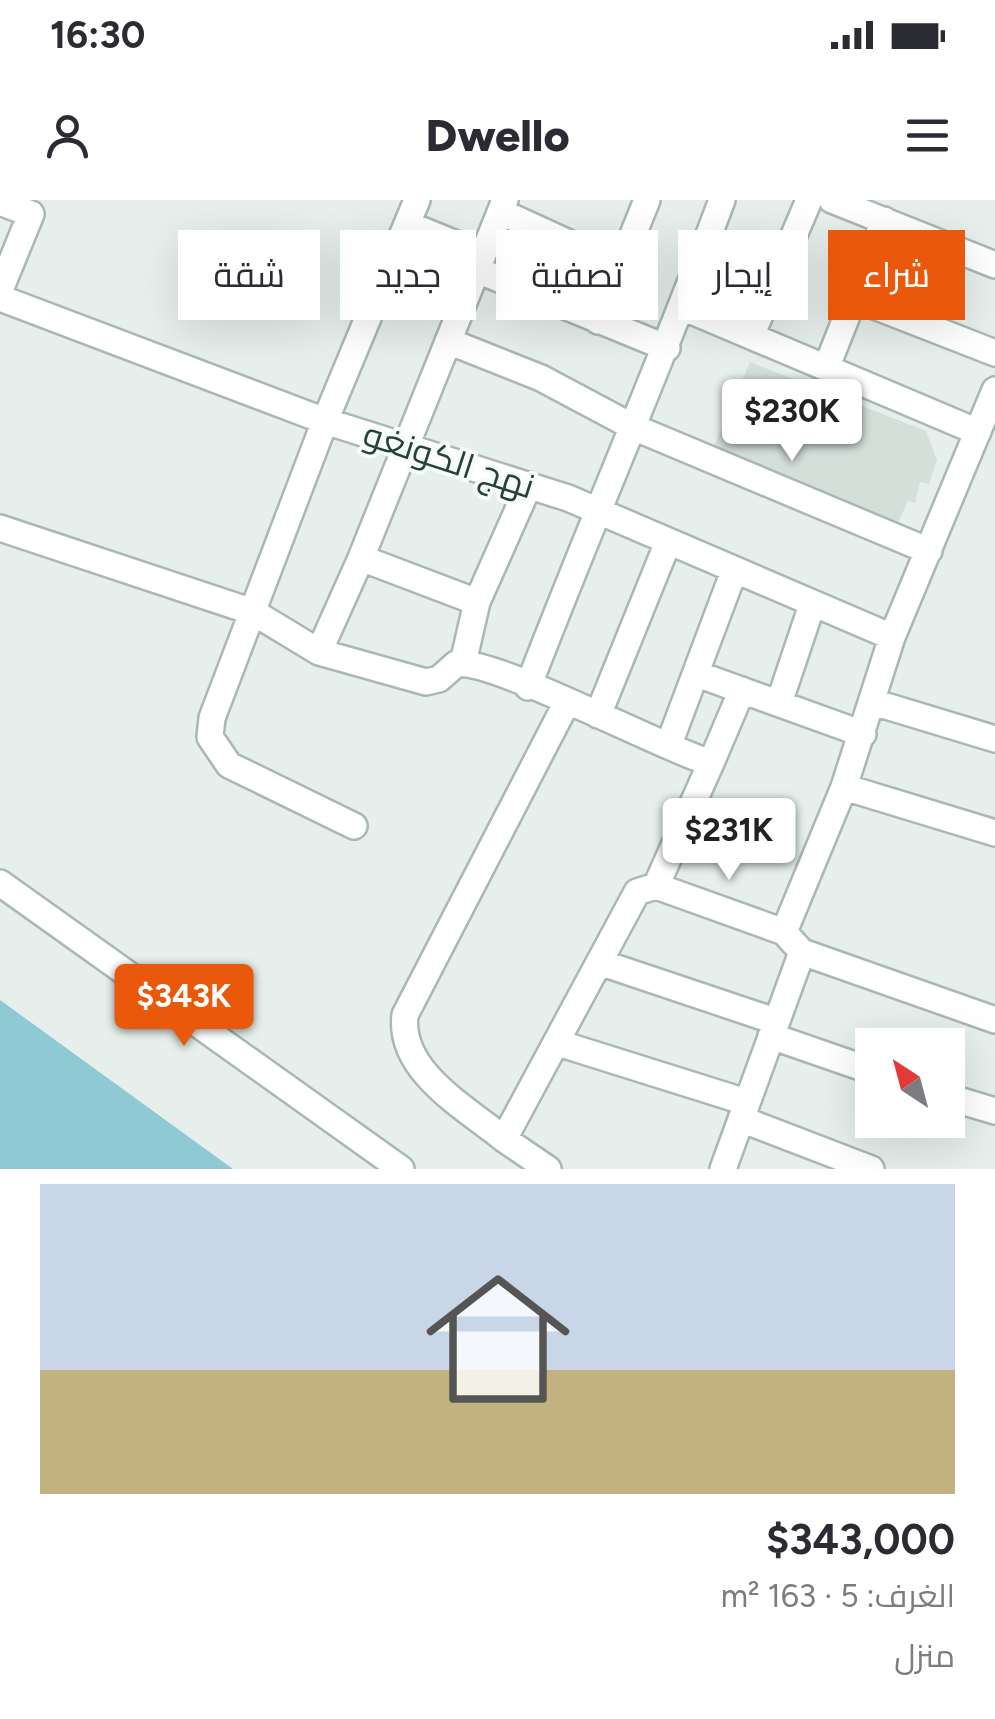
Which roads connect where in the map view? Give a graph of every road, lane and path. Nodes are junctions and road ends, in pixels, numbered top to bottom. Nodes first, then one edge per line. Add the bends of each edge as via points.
1 (647, 200) edge
2 (722, 200) edge
3 (808, 200) edge
4 (832, 200) edge
5 (0, 202) edge
6 (503, 206) edge
7 (412, 212) edge
8 (884, 220) junction
9 (550, 230) edge
10 (635, 230) edge
11 (711, 230) edge
12 (880, 230) edge
13 (480, 262) junction
14 (995, 265) edge
15 (0, 290) edge
16 (0, 298) edge
17 (678, 318) edge
18 (713, 320) edge
19 (846, 320) edge
20 (910, 320) edge
21 (598, 321) joint
22 (751, 336) junction
23 (448, 341) junction
24 (667, 348) junction
25 (995, 353) edge
26 (828, 366) junction
27 (993, 402) edge
28 (325, 420) junction
29 (633, 427) junction
30 (978, 432) junction
31 (405, 446) junction
32 (530, 485) junction
33 (596, 511) junction
34 (0, 528) edge
35 (668, 542) junction
36 (928, 551) junction
37 (362, 558) junction
38 (734, 571) junction
39 (477, 602) junction
40 (812, 605) junction
41 (253, 612) junction
42 (892, 637) junction
43 (319, 652) junction
44 (463, 662) junction
45 (697, 674) junction
46 (528, 686) junction
47 (742, 690) junction
48 (567, 702) junction
49 (873, 702) junction
50 (778, 703) junction
51 (598, 715) junction
52 (863, 734) junction
53 (995, 739) edge
54 (668, 744) junction
55 (711, 764) junction
56 (844, 787) junction
57 (354, 826) dead end
58 (995, 834) edge
59 (0, 883) edge
60 (656, 886) junction
61 (784, 932) junction
62 (802, 952) junction
63 (602, 963) junction
64 (995, 1020) edge
65 (773, 1028) junction
66 (558, 1043) junction
67 (855, 1064) edge
68 (965, 1102) edge
69 (744, 1110) junction
70 (995, 1111) edge
71 (504, 1138) junction
72 (402, 1169) edge
73 (548, 1169) edge
74 (723, 1169) edge
75 (871, 1169) edge

1 - 10 street
2 - 11 street
3 - 22 street
4 - 8 street
5 - 15 street via 31,214
6 - 9 street
6 - 13 street
7 - 13 street
7 - 28 street
8 - 12 street
8 - 14 street
13 - 21 street
13 - 23 street
16 - 28 street, نهج الكونغو
17 - 24 street
18 - 22 street
19 - 26 street
20 - 25 street
21 - 24 street
22 - 26 street
23 - 29 street via 540,378
23 - 31 street
24 - 29 street
26 - 30 street
27 - 30 street
28 - 31 street, نهج الكونغو
28 - 41 street
29 - 33 street
29 - 36 street
30 - 36 street
31 - 32 street, نهج الكونغو
31 - 37 street
32 - 33 street, نهج الكونغو
32 - 39 street
33 - 35 street, نهج الكونغو
33 - 46 street
34 - 41 street
35 - 38 street, نهج الكونغو
35 - 51 street
36 - 42 street
37 - 39 street
37 - 43 street
38 - 40 street, نهج الكونغو
38 - 45 street
39 - 44 street
40 - 42 street, نهج الكونغو
40 - 50 street
41 - 43 street
41 - 57 street via 212,718 214,749 229,765
42 - 49 street
43 - 44 street via 426,682
44 - 46 street
45 - 47 street
45 - 54 street
46 - 48 street
47 - 50 street
47 - 55 street
48 - 51 street
48 - 71 street via 405,1015 403,1034 412,1056 447,1094
49 - 52 street
49 - 53 street
50 - 52 street
51 - 54 street
52 - 56 street
54 - 55 street
55 - 60 street
56 - 58 street
56 - 61 street
59 - 72 street
60 - 61 street
60 - 63 street via 637,892
61 - 62 street
62 - 64 street
62 - 65 street
63 - 65 street
63 - 66 street
65 - 67 street
65 - 69 street
66 - 69 street
66 - 71 street
68 - 70 street
69 - 74 street
69 - 75 street
71 - 73 street

